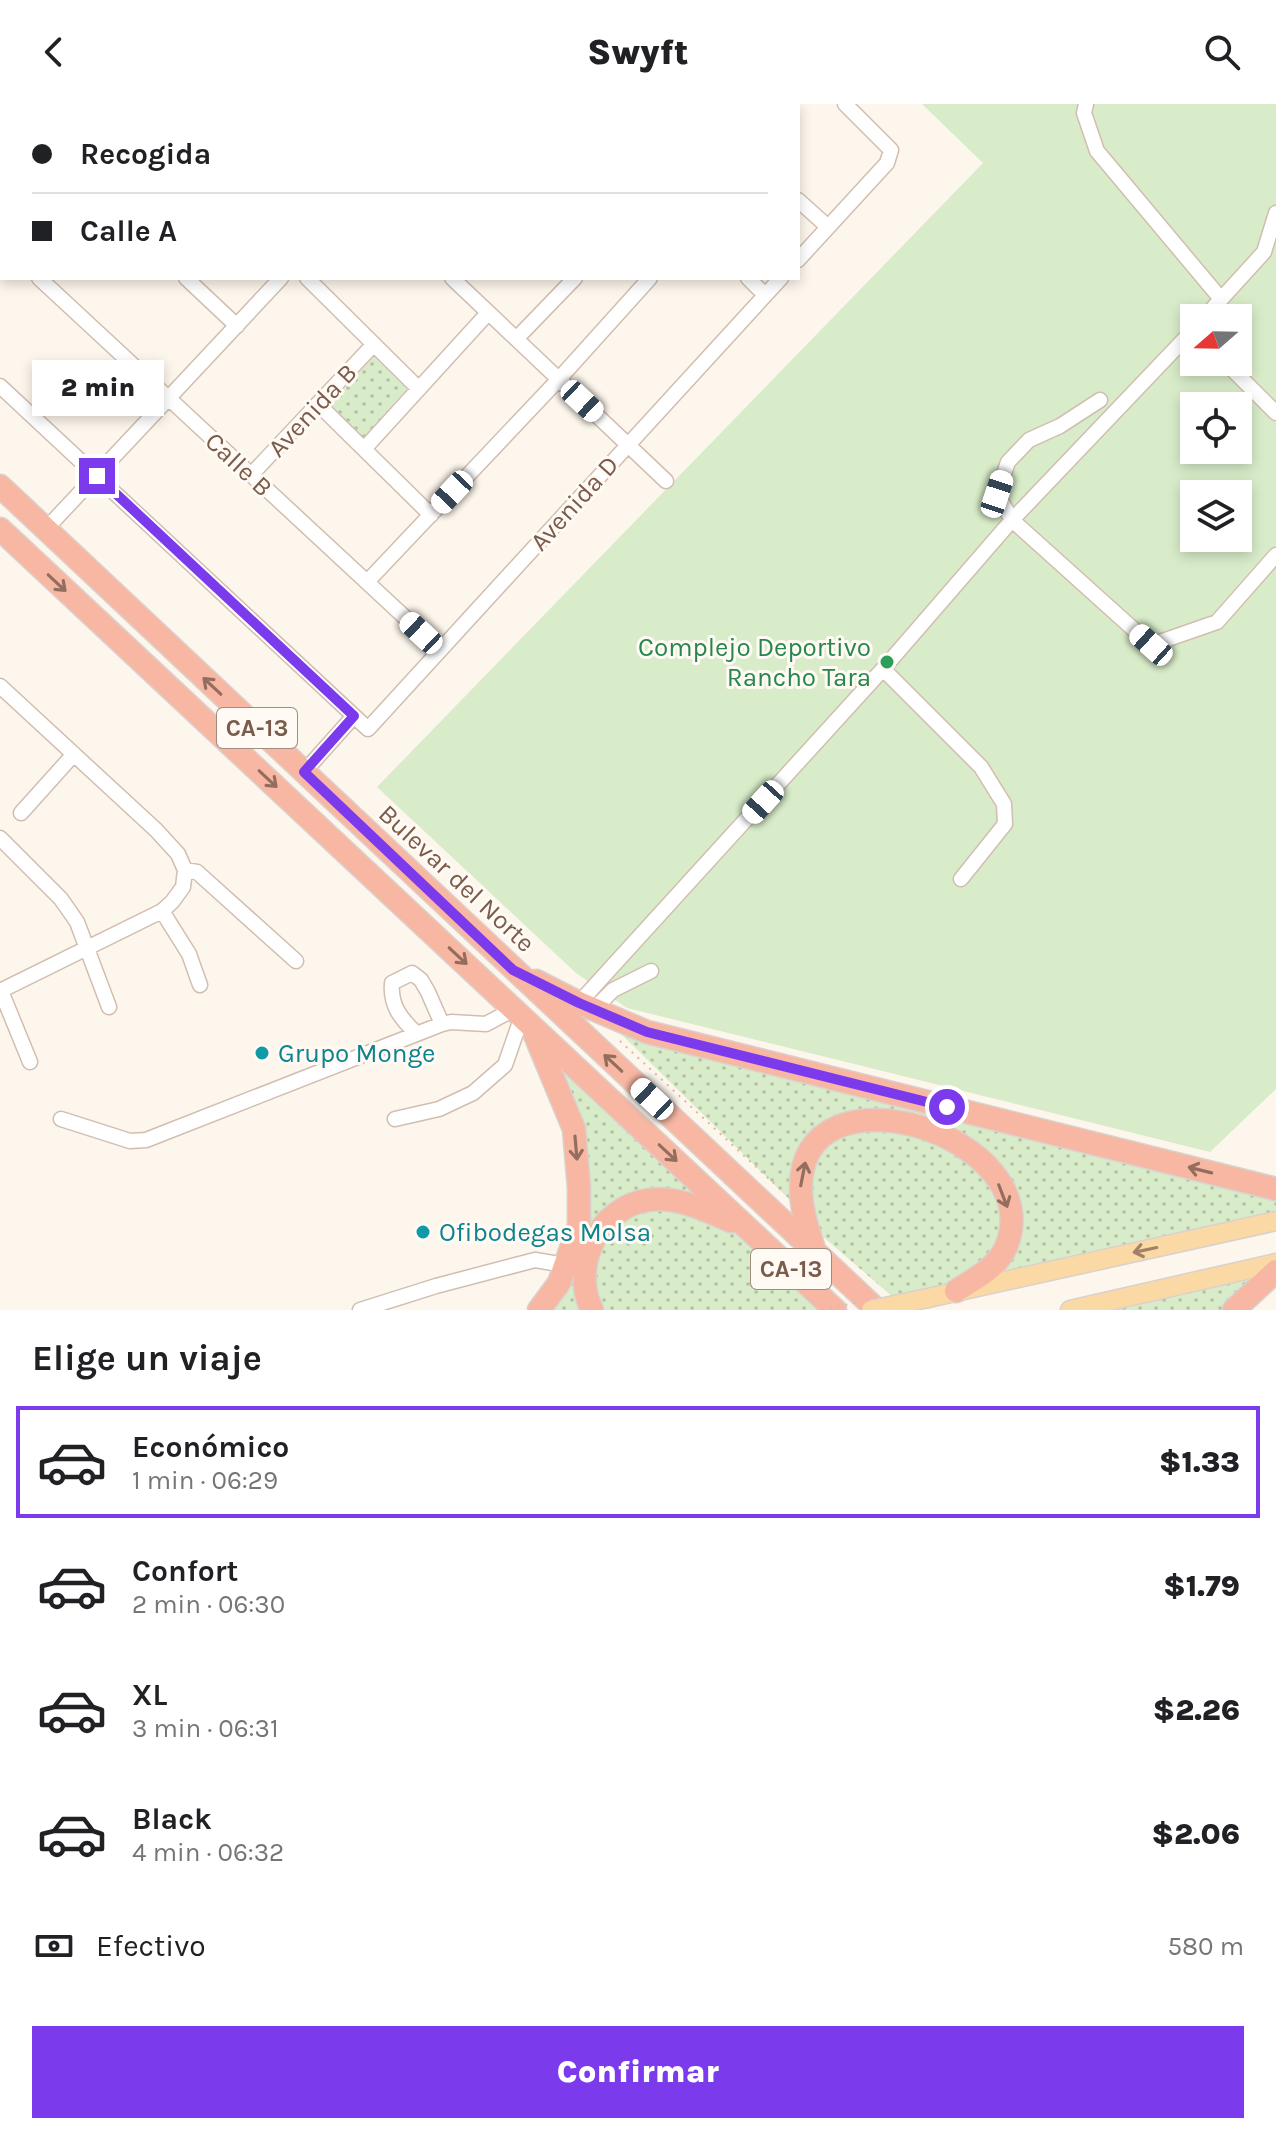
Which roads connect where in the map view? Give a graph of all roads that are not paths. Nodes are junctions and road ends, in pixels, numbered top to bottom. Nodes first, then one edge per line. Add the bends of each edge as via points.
1 (845, 104) edge
2 (1086, 104) edge
3 (800, 202) edge
4 (1276, 213) edge
5 (828, 227) junction
6 (1270, 254) edge
7 (800, 258) edge
8 (41, 280) edge
9 (188, 280) edge
10 (279, 280) edge
11 (309, 280) edge
12 (454, 280) edge
13 (573, 280) edge
14 (648, 280) edge
15 (750, 280) edge
16 (779, 280) edge
17 (765, 295) junction
18 (1221, 299) junction
19 (1217, 304) edge
20 (488, 313) junction
21 (237, 326) junction
22 (517, 338) junction
23 (374, 344) junction
24 (1180, 345) edge
25 (1239, 376) edge
26 (559, 379) junction
27 (0, 386) edge
28 (419, 389) junction
29 (169, 399) junction
30 (1100, 400) dead end
31 (318, 404) junction
32 (1276, 413) edge
33 (627, 444) junction
34 (364, 449) junction
35 (251, 475) junction
36 (97, 476) junction
37 (666, 481) dead end
38 (0, 486) edge
39 (431, 515) junction
40 (1012, 520) junction
41 (0, 529) edge
42 (46, 529) junction
43 (1276, 555) edge
44 (367, 582) junction
45 (439, 649) junction
46 (883, 669) junction
47 (0, 686) edge
48 (354, 716) junction
49 (74, 754) junction
50 (304, 772) junction
51 (21, 813) dead end
52 (0, 838) edge
53 (185, 870) junction
54 (961, 879) dead end
55 (167, 907) junction
56 (86, 948) junction
57 (296, 961) dead end
58 (513, 970) junction
59 (651, 971) dead end
60 (200, 985) dead end
61 (0, 991) edge
62 (586, 1006) junction
63 (109, 1007) dead end
64 (522, 1016) junction
65 (442, 1024) junction
66 (417, 1034) junction
67 (30, 1062) dead end
68 (61, 1119) dead end
69 (395, 1119) dead end
70 (1276, 1189) edge
71 (1276, 1221) edge
72 (747, 1228) junction
73 (814, 1250) junction
74 (1276, 1263) edge
75 (565, 1265) junction
76 (1276, 1271) edge
77 (956, 1291) junction
78 (360, 1310) edge
79 (539, 1310) edge
80 (592, 1310) edge
81 (835, 1310) edge
82 (871, 1310) edge
83 (877, 1310) edge
84 (1070, 1310) edge
85 (1234, 1310) edge

1 - 5 street via 891,150 887,163
2 - 18 street via 1097,151
3 - 5 street
4 - 6 street
5 - 7 street
6 - 18 street
8 - 29 street, Calle B
9 - 21 street
10 - 21 street
11 - 23 street
12 - 20 street
13 - 22 street
14 - 26 street
15 - 17 street
16 - 17 street, Avenida D
17 - 33 street, Avenida D
18 - 19 street
20 - 22 street
20 - 28 street
21 - 29 street
22 - 26 street
23 - 28 street
23 - 31 street, Avenida B
24 - 40 street
25 - 32 street
26 - 33 street
26 - 39 street
27 - 36 street
28 - 34 street
29 - 35 street, Calle B
29 - 36 street
30 - 40 street via 1029,440 1008,462 997,494
31 - 34 street
31 - 35 street, Avenida B
33 - 37 street
33 - 45 street, Avenida D
34 - 39 street
35 - 44 street, Calle B
36 - 42 street
36 - 48 street
38 - 42 highway, Bulevar del Norte / CA-13
39 - 44 street
40 - 43 street via 1151,645 1217,622
40 - 46 street
41 -> 64 highway, CA-13
50 -> 42 highway, Bulevar del Norte / CA-13
44 - 45 street, Calle B
45 - 48 street, Avenida D via 368,729
46 - 54 street via 981,767 1004,804 1005,824
46 - 62 street
47 - 49 street
48 - 50 street
49 - 51 street
49 - 53 street via 156,830
50 - 58 highway, Bulevar del Norte / CA-13
52 - 56 street via 61,899
53 - 55 street via 183,887
53 - 57 street via 197,872
55 - 56 street
55 - 60 street
56 - 61 street
56 - 63 street
58 - 62 highway
73 -> 58 highway, Bulevar del Norte / CA-13
59 - 62 street
61 - 67 street
70 -> 62 highway via 647,1032
64 - 65 street via 486,1024
64 - 69 street via 505,1065 473,1093 439,1109
64 -> 72 highway, CA-13
64 -> 75 highway via 574,1129 579,1225
65 - 66 street
65 - 66 street via 421,980 412,973 401,977 392,983 394,1006
66 - 68 street via 146,1140 130,1141
71 -> 77 main road
72 - 80 highway via 671,1200 628,1206 608,1221 585,1259
72 - 81 highway, CA-13
73 -> 77 highway via 800,1188 806,1157 817,1139 837,1125 860,1120 939,1133 971,1150 992,1171 1006,1196 1011,1222 1006,1248 990,1269
73 - 83 highway, Bulevar del Norte / CA-13
74 - 84 main road
75 - 78 street via 535,1260
75 - 79 highway
76 - 85 highway
77 - 82 main road, bridge

